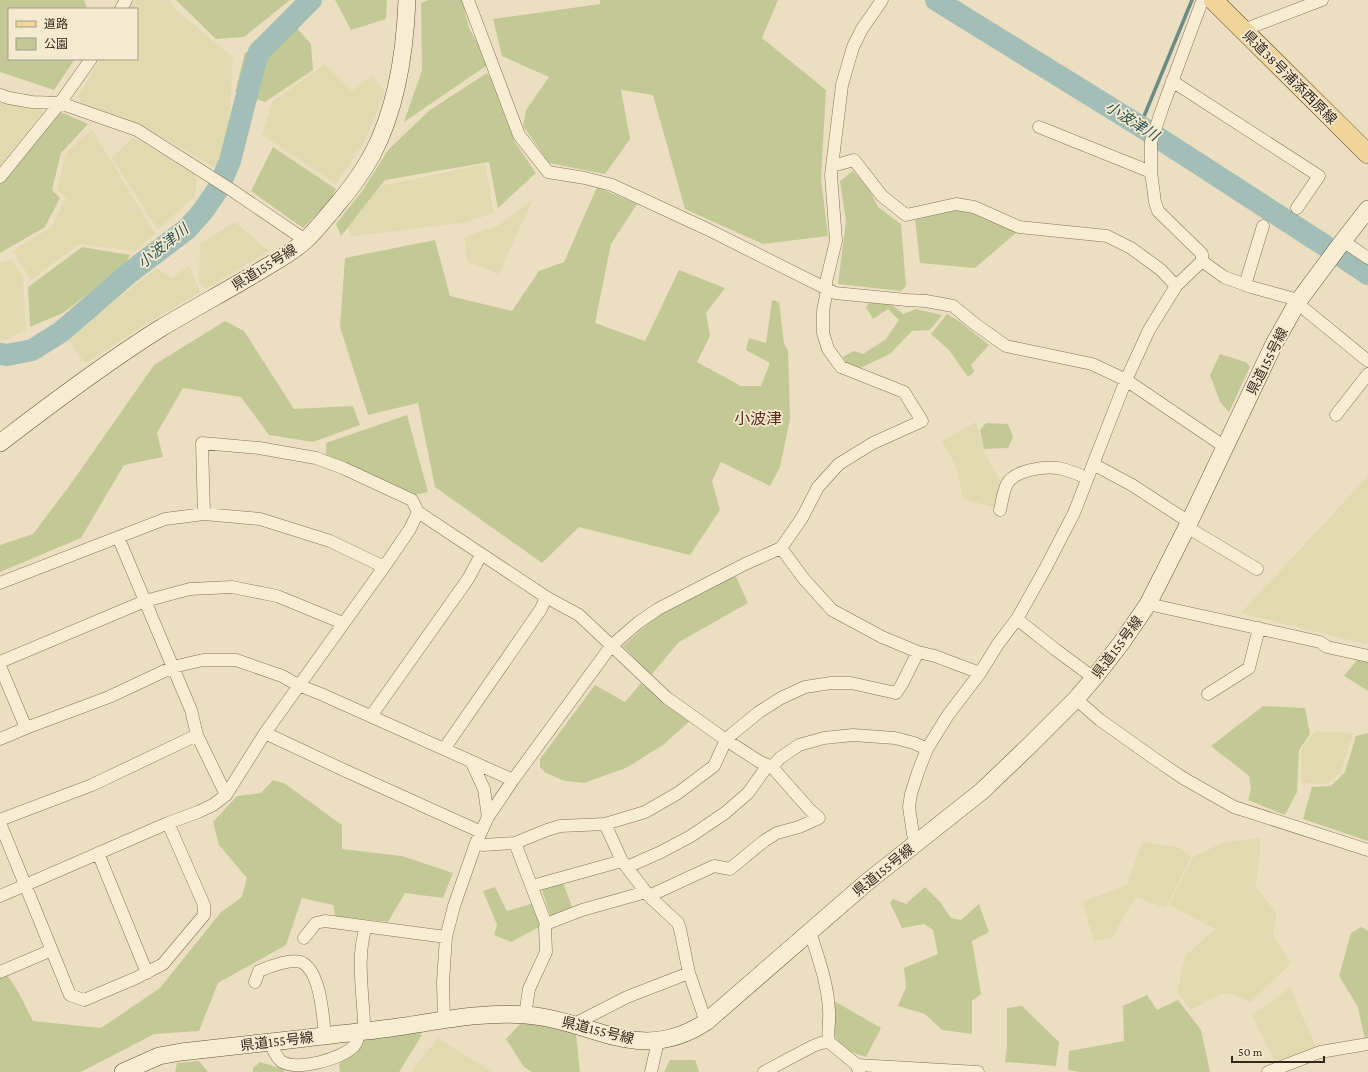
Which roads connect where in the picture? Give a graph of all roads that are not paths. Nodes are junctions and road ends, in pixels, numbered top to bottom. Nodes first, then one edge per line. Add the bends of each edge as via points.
1 (407, 0) edge
2 (468, 0) edge
3 (882, 0) edge
4 (1322, 0) edge
5 (1213, 1) edge
6 (1243, 30) junction
7 (90, 60) edge
8 (1172, 81) junction
9 (0, 95) edge
10 (60, 103) junction
11 (1039, 127) dead end
12 (1368, 154) edge
13 (832, 166) junction
14 (1151, 172) junction
15 (0, 176) edge
16 (1298, 208) dead end
17 (1368, 209) edge
18 (1263, 226) dead end
19 (305, 240) junction
20 (1342, 241) junction
21 (1368, 258) edge
22 (1202, 261) junction
23 (1176, 286) junction
24 (1245, 286) junction
25 (827, 290) junction
26 (1297, 303) junction
27 (1368, 361) edge
28 (1368, 374) edge
29 (1126, 380) junction
30 (1336, 415) dead end
31 (0, 444) edge
32 (1225, 447) junction
33 (1093, 464) junction
34 (1087, 478) junction
35 (1000, 510) dead end
36 (418, 512) junction
37 (204, 514) junction
38 (1188, 524) junction
39 (118, 537) junction
40 (781, 548) junction
41 (481, 555) junction
42 (384, 567) junction
43 (1257, 569) dead end
44 (0, 583) edge
45 (546, 597) junction
46 (145, 601) junction
47 (1148, 604) junction
48 (1016, 619) junction
49 (343, 623) junction
50 (1259, 628) junction
51 (611, 646) junction
52 (918, 652) junction
53 (1368, 656) edge
54 (0, 662) edge
55 (0, 666) edge
56 (173, 667) junction
57 (980, 673) junction
58 (1094, 678) junction
59 (298, 685) junction
60 (1208, 694) dead end
61 (1076, 699) junction
62 (372, 716) junction
63 (26, 728) junction
64 (265, 732) junction
65 (197, 735) junction
66 (0, 739) edge
67 (726, 740) junction
68 (444, 749) junction
69 (927, 749) junction
70 (472, 763) junction
71 (770, 766) junction
72 (513, 780) junction
73 (226, 795) junction
74 (488, 817) junction
75 (0, 822) edge
76 (168, 823) junction
77 (605, 824) junction
78 (478, 837) junction
79 (918, 842) junction
80 (515, 843) junction
81 (1368, 850) edge
82 (98, 853) junction
83 (624, 864) junction
84 (26, 885) junction
85 (532, 886) junction
86 (648, 894) junction
87 (0, 896) edge
88 (546, 924) junction
89 (366, 927) junction
90 (810, 932) junction
91 (446, 937) junction
92 (304, 938) dead end
93 (52, 950) junction
94 (0, 972) edge
95 (147, 973) junction
96 (689, 973) junction
97 (255, 982) dead end
98 (525, 1015) junction
99 (444, 1020) junction
100 (706, 1022) junction
101 (577, 1026) junction
102 (361, 1031) junction
103 (325, 1036) junction
104 (658, 1041) junction
105 (271, 1042) junction
106 (829, 1042) junction
107 (1368, 1044) edge
108 (858, 1069) edge
109 (123, 1072) edge
110 (651, 1072) edge
111 (764, 1072) edge
112 (978, 1072) edge
113 (1268, 1072) edge

1 - 19 main road, 県道155号線 via 399,74 382,133 372,155 343,198
2 - 25 street via 519,135 548,172 612,185
3 - 13 street via 853,47 842,85
4 - 6 street
5 - 6 main road, 県道38号浦添西原線
5 - 8 street via 1201,4
6 - 12 main road, 県道38号浦添西原線
7 - 10 street
8 - 14 street via 1151,142
8 - 16 street via 1319,176
9 - 10 street via 32,102
10 - 15 street
10 - 19 street via 137,130
11 - 14 street
13 - 23 street via 854,160 882,196 906,215 956,204 974,207 1019,227 1107,236 1131,248 1161,270
13 - 25 street via 836,241 827,278
14 - 22 street via 1158,211 1202,254
17 - 20 main road, 県道155号線
18 - 24 street
19 - 31 main road, 県道155号線 via 268,266 115,357
20 - 21 street
20 - 26 main road, 県道155号線
22 - 23 street
22 - 24 street via 1224,277
23 - 29 street via 1149,330
24 - 26 street via 1291,298
25 - 29 street via 869,297 926,300 953,306 1006,346 1092,364
25 - 40 street via 823,333 834,358 841,367 904,392 922,421 873,443 839,464 818,487 802,518
26 - 27 street
26 - 32 main road, 県道155号線
28 - 30 street
29 - 32 street
29 - 33 street
32 - 38 main road, 県道155号線
33 - 34 street
33 - 38 street via 1132,485
34 - 35 street via 1057,468 1025,471 1014,476 1008,483
34 - 48 street via 1061,540
36 - 37 street via 412,500 316,458 260,448 202,443
36 - 41 street
36 - 42 street via 410,529
37 - 39 street via 165,519
37 - 42 street via 260,520 330,541
38 - 43 street
38 - 47 main road, 県道155号線
39 - 44 street
39 - 46 street
40 - 51 street via 658,609
40 - 52 street via 832,610 882,637
41 - 45 street
41 - 62 street via 468,579
42 - 49 street
45 - 51 street via 579,615
45 - 68 street via 541,609
46 - 49 street via 190,589 232,587 277,596
46 - 54 street
46 - 56 street
47 - 50 street
47 - 58 main road, 県道155号線
48 - 57 street
48 - 58 street
49 - 59 street
50 - 53 street
50 - 60 street via 1249,668
51 - 67 street via 667,698
51 - 72 street
52 - 57 street
52 - 67 street via 896,693 851,683 805,687 780,698 759,712
55 - 63 street
56 - 59 street via 204,660 236,660 282,676
56 - 63 street via 109,697
56 - 65 street via 191,710
57 - 69 street via 948,715
58 - 61 main road, 県道155号線
59 - 62 street
59 - 64 street
61 - 79 main road, 県道155号線 via 982,791
61 - 81 street via 1100,720 1182,778 1234,807
62 - 68 street
63 - 66 street
64 - 73 street
64 - 78 street
65 - 73 street
65 - 75 street via 92,785
67 - 71 street
67 - 77 street via 714,766 678,794 645,812
68 - 70 street
69 - 71 street via 895,738 853,735 824,738 799,745
69 - 79 street via 909,807 913,834
70 - 72 street
70 - 74 street via 484,789
71 - 83 street via 748,793 725,813 661,852
71 - 86 street via 819,818 777,833 730,869 714,866
72 - 74 street
73 - 76 street via 213,805
74 - 78 street
75 - 84 street
76 - 82 street
76 - 95 street via 204,905 204,915 163,964
77 - 80 street via 560,826
77 - 83 street
78 - 80 street via 483,845
78 - 91 street
79 - 90 main road, 県道155号線
80 - 85 street
82 - 84 street
82 - 95 street
83 - 85 street
83 - 86 street
84 - 87 street
84 - 93 street
85 - 88 street
86 - 88 street via 582,910
86 - 96 street via 678,923
88 - 98 street via 546,952 529,989
89 - 91 street
89 - 92 street via 320,922 316,923
89 - 102 street via 361,953 364,1023
90 - 100 main road, 県道155号線
90 - 106 street via 824,977 830,1012 827,1034
91 - 99 street
93 - 94 street
93 - 95 street via 70,995 84,1000
96 - 100 street
96 - 101 street via 627,996 580,1021
97 - 103 street via 258,971 272,966 302,962 311,970 316,983
98 - 99 main road, 県道155号線
98 - 101 main road, 県道155号線 via 545,1017
99 - 102 main road, 県道155号線
100 - 104 main road, 県道155号線 via 686,1034
101 - 104 main road, 県道155号線 via 638,1041
102 - 103 main road, 県道155号線
102 - 105 street via 354,1046 348,1051 314,1064 286,1063 280,1060
103 - 105 main road, 県道155号線
104 - 110 street
105 - 109 main road, 県道155号線 via 160,1056
106 - 108 street
106 - 111 street via 813,1046
107 - 113 street via 1320,1052
108 - 112 street

